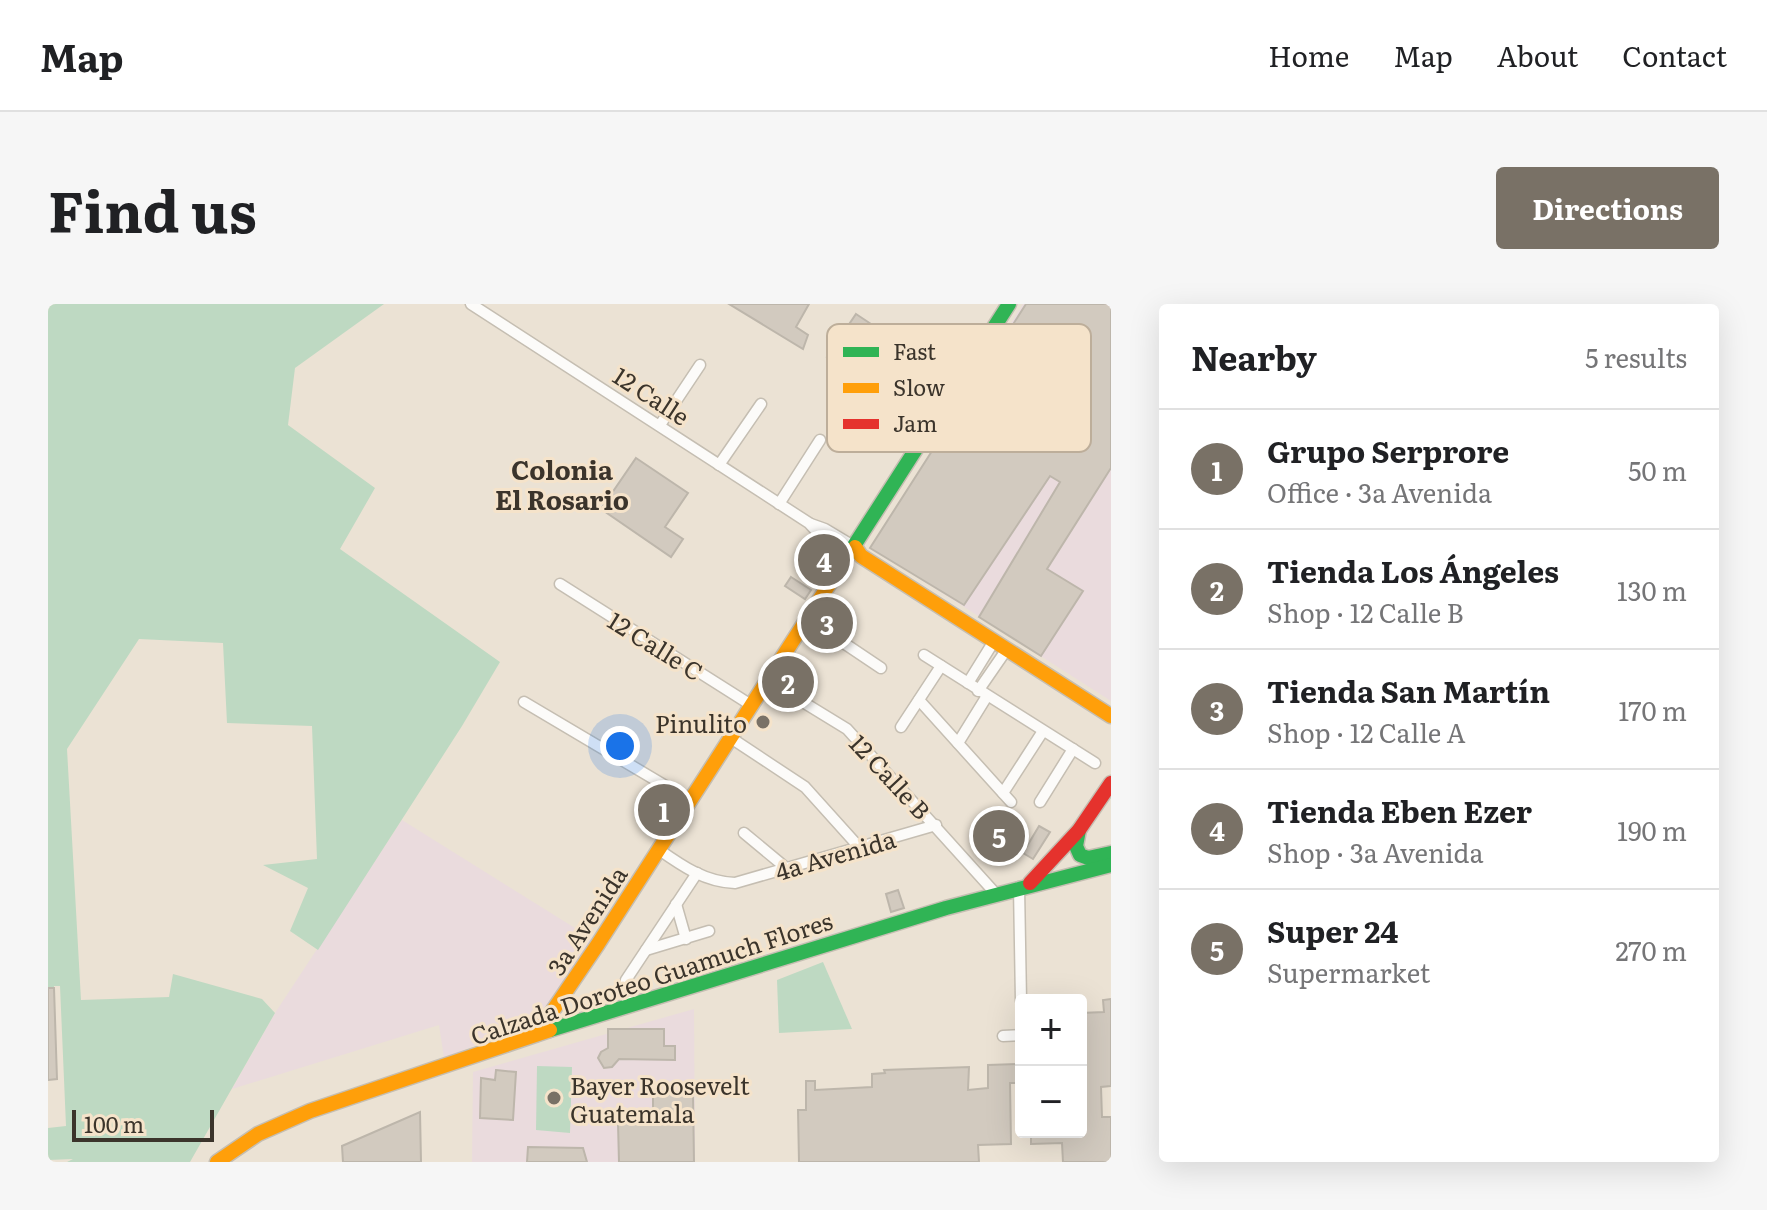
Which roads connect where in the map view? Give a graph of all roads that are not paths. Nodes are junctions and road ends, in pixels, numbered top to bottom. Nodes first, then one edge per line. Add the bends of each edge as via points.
1 (471, 304) edge
2 (1009, 304) edge
3 (997, 324) edge
4 (700, 365) dead end
5 (761, 404) dead end
6 (660, 425) junction
7 (820, 440) dead end
8 (917, 452) edge
9 (719, 465) junction
10 (779, 504) junction
11 (855, 552) junction
12 (560, 584) dead end
13 (808, 619) junction
14 (1001, 645) junction
15 (924, 655) dead end
16 (979, 665) junction
17 (941, 666) junction
18 (881, 668) dead end
19 (991, 673) junction
20 (767, 680) junction
21 (968, 683) junction
22 (983, 694) junction
23 (919, 700) junction
24 (524, 702) dead end
25 (751, 705) junction
26 (1111, 716) edge
27 (901, 727) dead end
28 (1043, 731) junction
29 (731, 738) junction
30 (958, 743) junction
31 (1073, 749) junction
32 (1095, 763) dead end
33 (1111, 783) edge
34 (691, 801) junction
35 (1040, 802) dead end
36 (936, 825) junction
37 (1079, 830) junction
38 (744, 833) dead end
39 (859, 847) junction
40 (658, 849) junction
41 (1111, 853) edge
42 (1111, 865) edge
43 (785, 867) junction
44 (697, 873) junction
45 (1024, 885) junction
46 (996, 894) junction
47 (676, 904) junction
48 (709, 931) dead end
49 (686, 939) junction
50 (646, 950) junction
51 (570, 985) junction
52 (1021, 994) edge
53 (628, 1004) junction
54 (585, 1019) junction
55 (537, 1034) junction
56 (1015, 1035) edge
57 (1003, 1036) dead end
58 (217, 1162) edge

1 - 6 street, 12 Calle
2 - 3 main road, 3a Avenida
4 - 6 street
5 - 9 street
6 - 9 street, 12 Calle
7 - 10 street
8 - 11 main road, 3a Avenida
9 - 10 street, 12 Calle
10 - 11 street, 12 Calle
11 - 13 main road, 3a Avenida
11 - 14 main road, 12 Calle
12 - 25 street, 12 Calle C
13 - 18 street
13 - 20 main road, 3a Avenida
14 - 16 street
14 - 19 street
14 - 26 main road, 12 Calle
15 - 17 street
16 - 19 street
16 - 21 street
17 - 21 street
17 - 23 street
19 - 22 street
20 - 25 main road, 3a Avenida
20 - 36 street, 12 Calle B via 847,729
21 - 22 street
22 - 28 street
22 - 30 street
23 - 27 street
23 - 30 street
24 - 34 street
25 - 29 main road, 3a Avenida
28 - 30 street via 1007,797
28 - 31 street
29 - 34 main road, 3a Avenida
29 - 39 street via 805,787
31 - 32 street
31 - 35 street
33 - 37 main road
34 - 40 main road, 3a Avenida
36 - 39 street, 4a Avenida
36 - 46 street, 12 Calle B
37 - 41 main road via 1080,855
37 - 45 main road
38 - 43 street
39 - 43 street, 4a Avenida
40 - 44 street
40 - 51 main road, 3a Avenida
42 - 45 main road, Calzada Doroteo Guamuch Flores
43 - 44 street, 4a Avenida via 735,883
44 - 47 street
45 - 46 main road, Calzada Doroteo Guamuch Flores
45 - 52 street
46 - 53 main road, Calzada Doroteo Guamuch Flores
47 - 49 street
47 - 50 street
48 - 49 street
49 - 50 street
50 - 53 street via 626,980
51 - 54 main road via 569,1010
51 - 55 main road, 3a Avenida
53 - 54 main road, Calzada Doroteo Guamuch Flores
54 - 55 main road, Calzada Doroteo Guamuch Flores
55 - 58 main road, Calzada Doroteo Guamuch Flores via 289,1120 242,1142
56 - 57 street

